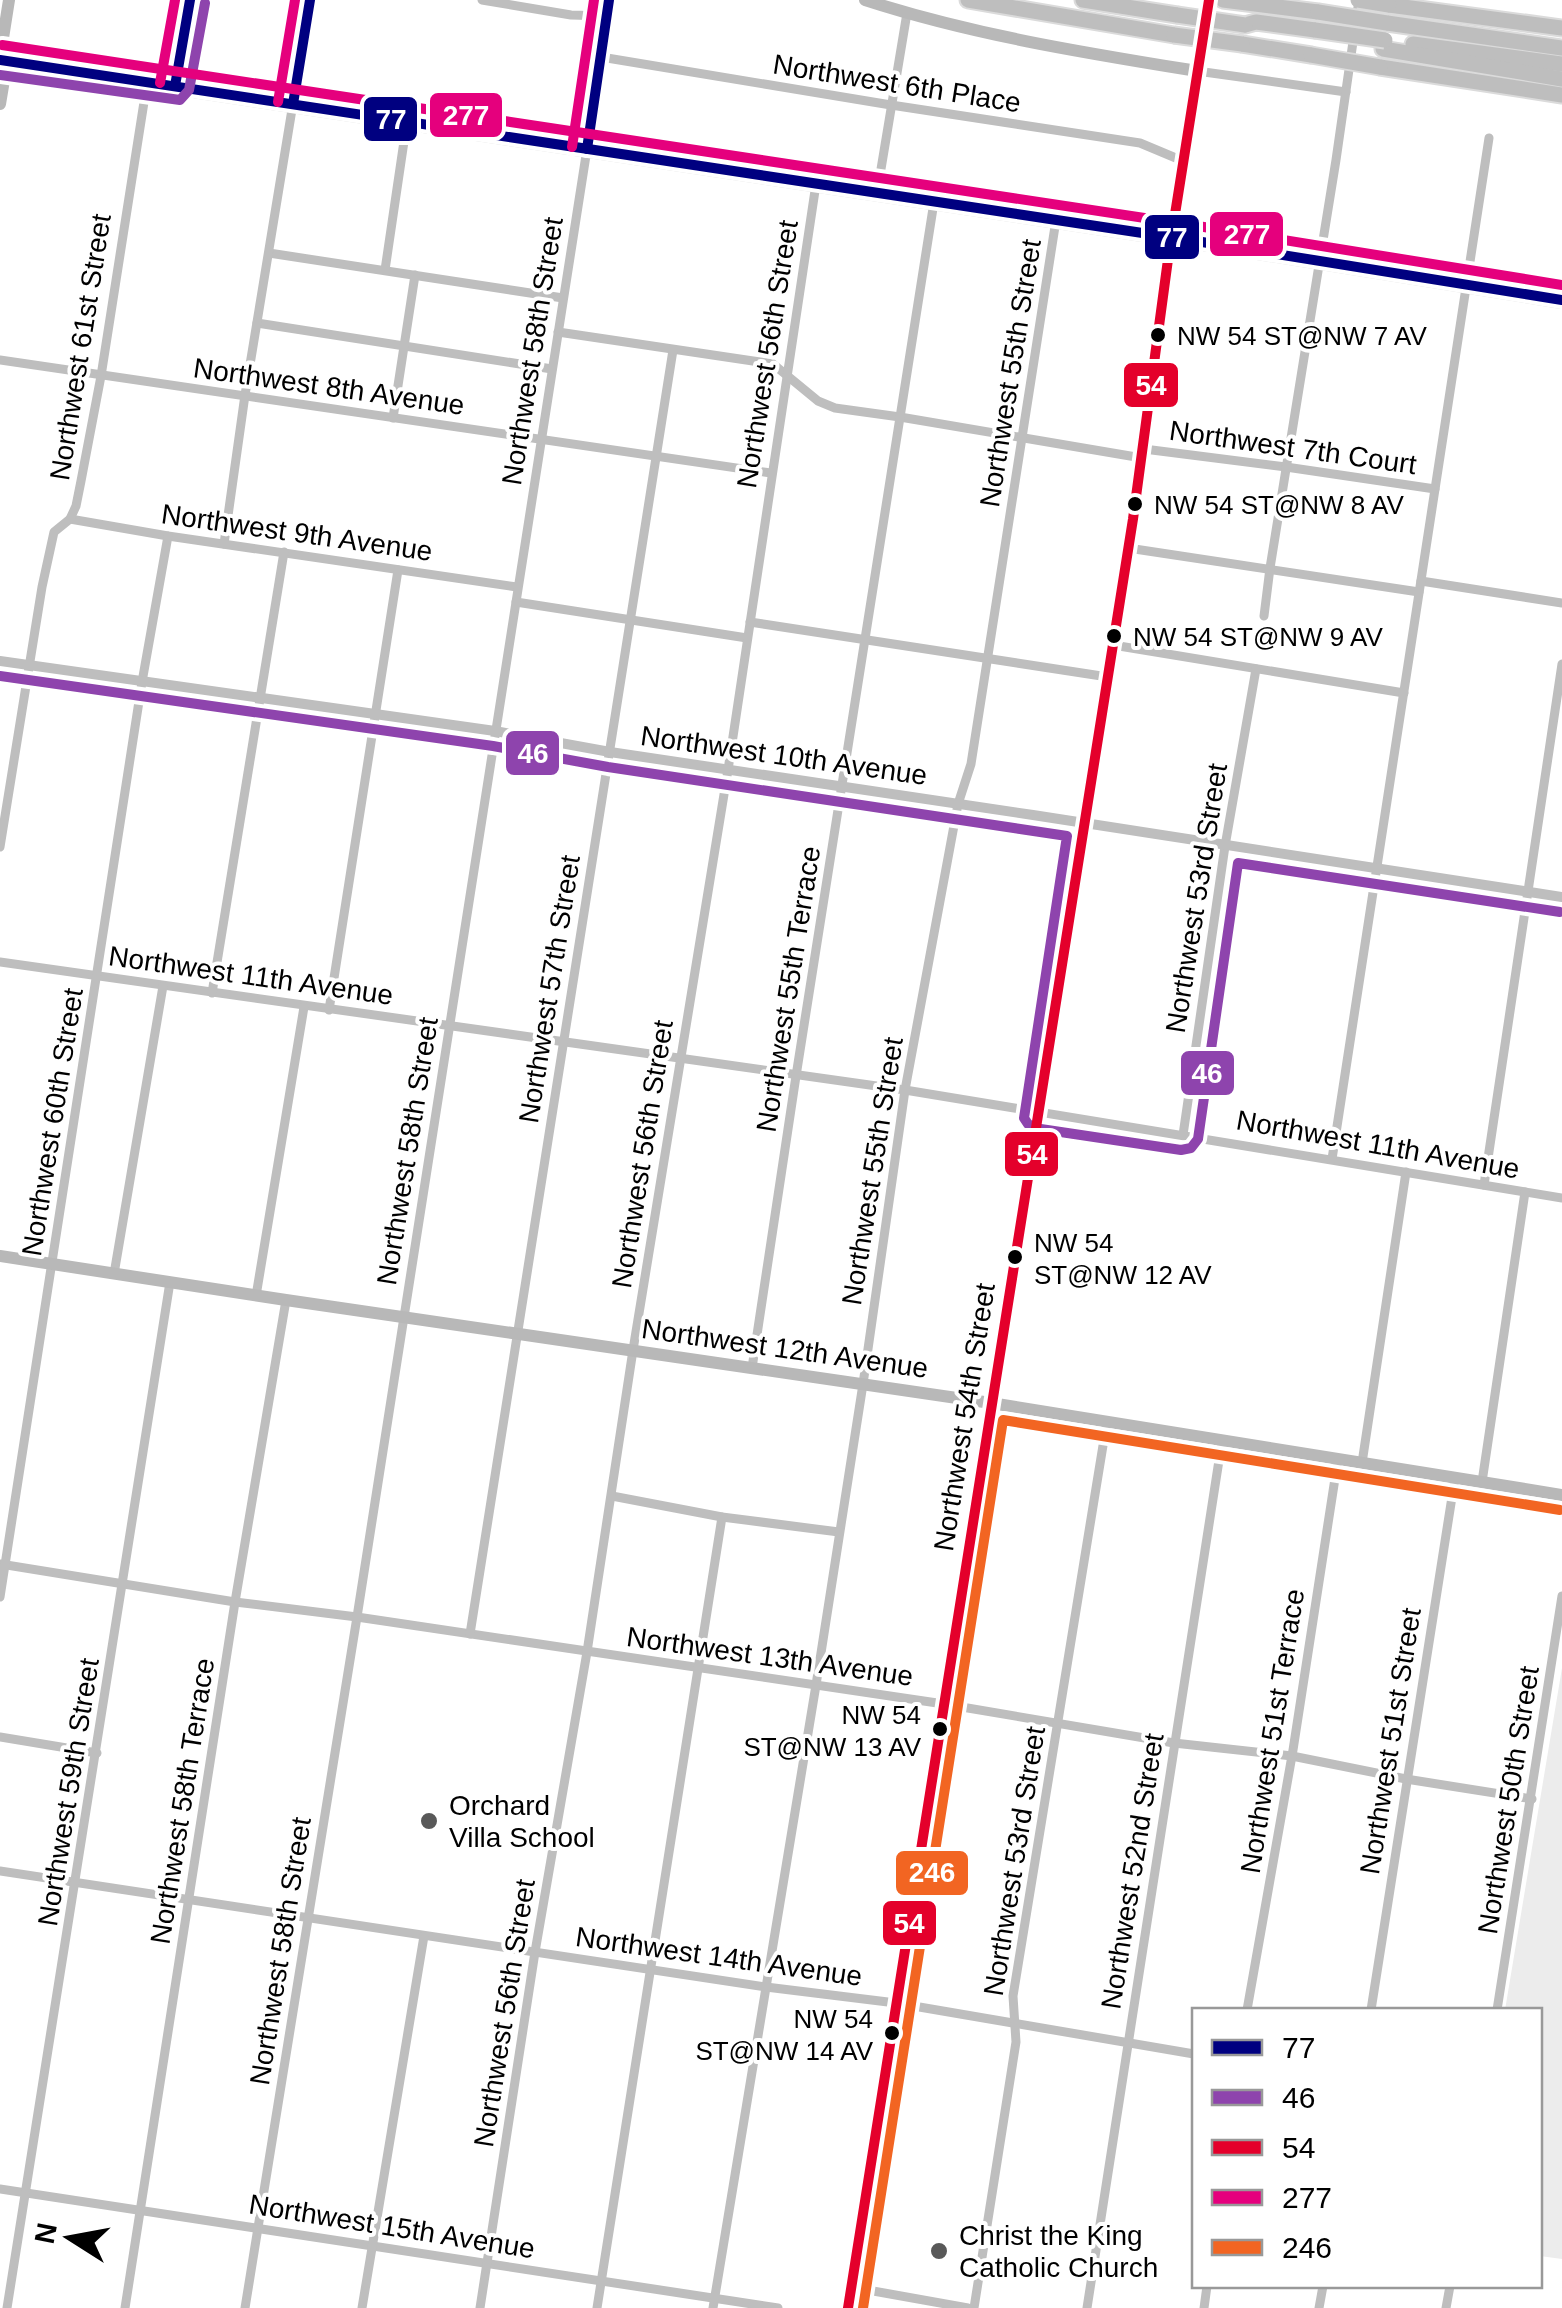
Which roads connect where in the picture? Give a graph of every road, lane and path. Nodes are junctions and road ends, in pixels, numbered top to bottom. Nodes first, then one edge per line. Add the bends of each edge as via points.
1 (9, 0) edge
2 (310, 0) edge
3 (482, 0) edge
4 (609, 0) edge
5 (865, 0) edge
6 (968, 0) edge
7 (1082, 0) edge
8 (1209, 0) edge
9 (1223, 0) edge
10 (1359, 0) edge
11 (907, 14) junction
12 (607, 16) junction
13 (1316, 26) junction
14 (1562, 28) edge
15 (1384, 45) junction
16 (1562, 52) edge
17 (601, 57) junction
18 (0, 60) edge
19 (1562, 64) edge
20 (1197, 71) junction
21 (1562, 79) edge
22 (147, 83) junction
23 (1346, 92) junction
24 (1562, 95) edge
25 (0, 104) edge
26 (293, 104) junction
27 (890, 106) junction
28 (407, 122) junction
29 (1490, 138) dead end
30 (587, 148) junction
31 (1183, 161) junction
32 (816, 184) junction
33 (877, 193) junction
34 (934, 202) junction
35 (1056, 220) junction
36 (1170, 238) junction
37 (269, 253) junction
38 (1319, 261) junction
39 (385, 270) junction
40 (415, 275) junction
41 (1466, 284) junction
42 (563, 298) junction
43 (1562, 300) edge
44 (257, 324) junction
45 (558, 332) junction
46 (404, 346) junction
47 (673, 350) junction
48 (0, 360) edge
49 (552, 369) junction
50 (101, 376) junction
51 (789, 376) junction
52 (245, 395) junction
53 (900, 417) junction
54 (392, 418) junction
55 (1022, 438) junction
56 (541, 441) junction
57 (1143, 453) junction
58 (656, 457) junction
59 (1286, 467) junction
60 (771, 473) junction
61 (1436, 489) junction
62 (70, 519) junction
63 (168, 536) junction
64 (224, 544) junction
65 (1128, 548) junction
66 (284, 552) junction
67 (1270, 568) junction
68 (398, 570) junction
69 (1421, 580) junction
70 (517, 587) junction
71 (1420, 592) junction
72 (516, 602) junction
73 (1562, 603) edge
74 (1264, 616) dead end
75 (630, 621) junction
76 (750, 622) junction
77 (748, 638) junction
78 (866, 642) junction
79 (1113, 645) junction
80 (988, 659) junction
81 (0, 660) edge
82 (1562, 664) edge
83 (30, 665) junction
84 (1256, 669) junction
85 (1108, 677) junction
86 (142, 682) junction
87 (1404, 693) junction
88 (260, 697) junction
89 (376, 715) junction
90 (494, 731) junction
91 (610, 752) junction
92 (728, 770) junction
93 (843, 787) junction
94 (958, 804) junction
95 (1084, 823) junction
96 (1225, 846) junction
97 (0, 847) edge
98 (1377, 868) junction
99 (1528, 891) junction
100 (1562, 897) edge
101 (0, 962) edge
102 (98, 976) junction
103 (163, 986) junction
104 (212, 993) junction
105 (304, 1007) junction
106 (329, 1010) junction
107 (450, 1025) junction
108 (564, 1043) junction
109 (680, 1060) junction
110 (796, 1076) junction
111 (905, 1090) junction
112 (1038, 1113) junction
113 (1183, 1134) junction
114 (1332, 1159) junction
115 (1406, 1172) junction
116 (1484, 1185) junction
117 (1525, 1192) junction
118 (1562, 1198) edge
119 (0, 1256) edge
120 (53, 1264) junction
121 (114, 1274) junction
122 (170, 1282) junction
123 (256, 1296) junction
124 (286, 1300) junction
125 (403, 1317) junction
126 (518, 1334) junction
127 (633, 1350) junction
128 (752, 1368) junction
129 (862, 1384) junction
130 (991, 1403) junction
131 (1108, 1421) junction
132 (1222, 1442) junction
133 (1338, 1459) junction
134 (1362, 1463) junction
135 (1455, 1478) junction
136 (1482, 1482) junction
137 (1562, 1495) edge
138 (612, 1496) junction
139 (722, 1516) junction
140 (839, 1532) junction
141 (2, 1564) edge
142 (123, 1585) junction
143 (1562, 1596) edge
144 (0, 1598) edge
145 (235, 1602) junction
146 (357, 1617) junction
147 (470, 1634) junction
148 (587, 1652) junction
149 (698, 1668) junction
150 (816, 1685) junction
151 (944, 1704) junction
152 (1057, 1722) junction
153 (0, 1737) edge
154 (1174, 1743) junction
155 (97, 1754) junction
156 (1292, 1756) junction
157 (1406, 1779) junction
158 (1532, 1799) junction
159 (0, 1871) edge
160 (76, 1882) junction
161 (190, 1900) junction
162 (308, 1918) junction
163 (424, 1936) junction
164 (535, 1952) junction
165 (652, 1970) junction
166 (766, 1988) junction
167 (896, 2003) junction
168 (1247, 2008) edge
169 (1371, 2008) edge
170 (1497, 2008) edge
171 (1014, 2023) junction
172 (1128, 2044) junction
173 (1192, 2054) edge
174 (0, 2189) edge
175 (25, 2193) junction
176 (142, 2212) junction
177 (258, 2228) junction
178 (373, 2244) junction
179 (487, 2262) junction
180 (602, 2280) junction
181 (851, 2287) junction
182 (714, 2303) edge
183 (7, 2308) edge
184 (126, 2308) edge
185 (245, 2308) edge
186 (362, 2308) edge
187 (480, 2308) edge
188 (597, 2308) edge
189 (778, 2308) edge
190 (848, 2308) edge
191 (971, 2308) edge
192 (1087, 2308) edge

1 - 18 main road
2 - 26 street
3 - 12 street
4 - 12 street, Northwest 58th Street
5 - 11 main road
6 - 24 highway, bridge
7 - 13 highway, bridge via 1245,25
8 - 20 main road, Northwest 54th Street
9 - 13 highway
10 - 14 highway, bridge
10 - 23 street
11 - 20 main road
11 - 27 street
12 - 17 street, Northwest 58th Street
13 - 15 highway, bridge
13 - 16 highway, bridge via 1387,23
15 - 19 highway
15 - 21 highway
17 - 27 street, Northwest 6th Place
17 - 30 street, Northwest 58th Street
18 - 22 main road
18 - 25 main road
20 - 23 street
20 - 31 main road, Northwest 54th Street
22 - 26 main road
22 - 50 street, Northwest 61st Street
23 - 38 street
26 - 28 main road
26 - 37 street
27 - 31 street, Northwest 6th Place via 1140,144
27 - 33 street
28 - 30 main road
28 - 39 street
29 - 41 street
30 - 32 main road
30 - 42 street, Northwest 58th Street
31 - 36 main road, Northwest 54th Street
32 - 33 main road
32 - 51 street, Northwest 56th Street
33 - 34 main road
34 - 35 main road
34 - 53 street, Northwest 55th Terrace
35 - 36 main road
35 - 55 street, Northwest 55th Street
36 - 38 main road
36 - 57 main road, Northwest 54th Street
37 - 39 street
37 - 44 street
38 - 41 main road
38 - 59 street
39 - 40 street
40 - 42 street
40 - 46 street
41 - 43 main road
41 - 61 street
42 - 45 street, Northwest 58th Street
44 - 46 street
44 - 52 street
45 - 47 street, Northwest 7th Court
45 - 49 street, Northwest 58th Street
46 - 49 street
46 - 54 street
47 - 51 street, Northwest 7th Court via 773,364
47 - 58 street, Northwest 57th Street
48 - 50 street, Northwest 8th Avenue
49 - 56 street, Northwest 58th Street
50 - 52 street, Northwest 8th Avenue
50 - 62 street, Northwest 61st Street
51 - 53 street, Northwest 7th Court via 835,408
51 - 60 street, Northwest 56th Street
52 - 54 street, Northwest 8th Avenue
52 - 64 street
53 - 55 street, Northwest 7th Court
53 - 78 street, Northwest 55th Terrace
54 - 56 street, Northwest 8th Avenue
55 - 57 street, Northwest 7th Court
55 - 80 street, Northwest 55th Street
56 - 58 street, Northwest 8th Avenue
56 - 70 street, Northwest 58th Street
57 - 59 street, Northwest 7th Court
57 - 65 main road, Northwest 54th Street
58 - 60 street, Northwest 8th Avenue
58 - 75 street, Northwest 57th Street
59 - 61 street, Northwest 7th Court
59 - 67 street
60 - 76 street, Northwest 56th Street
61 - 69 street
62 - 63 street, Northwest 9th Avenue
62 - 83 street, Northwest 61st Street via 54,532
63 - 64 street, Northwest 9th Avenue
63 - 86 street, Northwest 60th Street
64 - 66 street, Northwest 9th Avenue
65 - 67 street
65 - 79 main road, Northwest 54th Street
66 - 68 street, Northwest 9th Avenue
66 - 88 street
67 - 71 street
67 - 74 street
68 - 70 street, Northwest 9th Avenue
68 - 89 street
69 - 71 street
69 - 73 street
70 - 72 street, Northwest 58th Street
71 - 87 street
72 - 75 street
72 - 90 street, Northwest 58th Street
75 - 77 street
75 - 91 street, Northwest 57th Street
76 - 77 street, Northwest 56th Street
76 - 78 street
77 - 92 street, Northwest 56th Street
78 - 80 street
78 - 93 street, Northwest 55th Terrace
79 - 84 street
79 - 85 main road, Northwest 54th Street
80 - 85 street
80 - 94 street, Northwest 55th Street
81 - 83 street, Northwest 10th Avenue
82 - 99 street
83 - 86 street, Northwest 10th Avenue
83 - 97 street, Northwest 61st Street
84 - 87 street
84 - 96 street, Northwest 53rd Street
85 - 95 main road, Northwest 54th Street
86 - 88 street, Northwest 10th Avenue
86 - 102 street, Northwest 60th Street
87 - 98 street
88 - 89 street, Northwest 10th Avenue
88 - 104 street
89 - 90 street, Northwest 10th Avenue
89 - 106 street
90 - 91 street, Northwest 10th Avenue
90 - 107 street, Northwest 58th Street
91 - 92 street, Northwest 10th Avenue
91 - 108 street, Northwest 57th Street
92 - 93 street, Northwest 10th Avenue
92 - 109 street, Northwest 56th Street
93 - 94 street, Northwest 10th Avenue
93 - 110 street, Northwest 55th Terrace
94 - 95 street, Northwest 10th Avenue
94 - 111 street, Northwest 55th Street
95 - 96 street, Northwest 10th Avenue
95 - 112 main road, Northwest 54th Street
96 - 98 street, Northwest 10th Avenue
96 - 113 street, Northwest 53rd Street
98 - 99 street, Northwest 10th Avenue
98 - 114 street
99 - 100 street, Northwest 10th Avenue
99 - 116 street
101 - 102 street, Northwest 11th Avenue
102 - 103 street, Northwest 11th Avenue
102 - 120 street, Northwest 60th Street
103 - 104 street, Northwest 11th Avenue
103 - 121 street
104 - 105 street, Northwest 11th Avenue
105 - 106 street, Northwest 11th Avenue
105 - 123 street
106 - 107 street, Northwest 11th Avenue
107 - 108 street, Northwest 11th Avenue
107 - 125 street, Northwest 58th Street
108 - 109 street, Northwest 11th Avenue
108 - 126 street, Northwest 57th Street
109 - 110 street, Northwest 11th Avenue
109 - 127 street, Northwest 56th Street
110 - 111 street, Northwest 11th Avenue
110 - 128 street, Northwest 55th Terrace
111 - 112 street, Northwest 11th Avenue
111 - 129 street, Northwest 55th Street
112 - 113 street, Northwest 11th Avenue
112 - 130 main road, Northwest 54th Street
113 - 114 street, Northwest 11th Avenue
114 - 115 street, Northwest 11th Avenue
115 - 116 street, Northwest 11th Avenue
115 - 134 street
116 - 117 street, Northwest 11th Avenue
117 - 118 street, Northwest 11th Avenue
117 - 136 street
119 - 120 main road, Northwest 12th Avenue
120 - 121 main road, Northwest 12th Avenue
120 - 141 street, Northwest 60th Street
121 - 122 main road, Northwest 12th Avenue
122 - 123 main road, Northwest 12th Avenue
122 - 142 street, Northwest 59th Street
123 - 124 main road, Northwest 12th Avenue
124 - 125 main road, Northwest 12th Avenue
124 - 145 street, Northwest 58th Terrace
125 - 126 main road, Northwest 12th Avenue
125 - 146 street, Northwest 58th Street
126 - 127 main road, Northwest 12th Avenue
126 - 147 street, Northwest 57th Street
127 - 128 main road, Northwest 12th Avenue
127 - 138 street, Northwest 56th Street
128 - 129 main road, Northwest 12th Avenue
129 - 130 main road, Northwest 12th Avenue
129 - 140 street, Northwest 55th Street
130 - 131 main road, Northwest 12th Avenue
130 - 151 main road, Northwest 54th Street
131 - 132 main road, Northwest 12th Avenue
131 - 152 street, Northwest 53rd Street
132 - 133 main road, Northwest 12th Avenue
132 - 154 street, Northwest 52nd Street
133 - 134 main road, Northwest 12th Avenue
133 - 156 street, Northwest 51st Terrace
134 - 135 main road, Northwest 12th Avenue
135 - 136 main road, Northwest 12th Avenue
135 - 157 street, Northwest 51st Street
136 - 137 main road, Northwest 12th Avenue
138 - 139 street
138 - 148 street, Northwest 56th Street
139 - 140 street
139 - 149 street
140 - 150 street, Northwest 55th Street
141 - 142 street, Northwest 13th Avenue
141 - 144 street, Northwest 60th Street
142 - 145 street, Northwest 13th Avenue
142 - 155 street, Northwest 59th Street
143 - 158 street, Northwest 50th Street
145 - 146 street, Northwest 13th Avenue
145 - 161 street, Northwest 58th Terrace
146 - 147 street, Northwest 13th Avenue
146 - 162 street, Northwest 58th Street
147 - 148 street, Northwest 13th Avenue
148 - 149 street, Northwest 13th Avenue
148 - 164 street, Northwest 56th Street
149 - 150 street, Northwest 13th Avenue
149 - 165 street
150 - 151 street, Northwest 13th Avenue
150 - 166 street, Northwest 55th Street
151 - 152 street, Northwest 13th Avenue
151 - 167 main road, Northwest 54th Street
152 - 154 street, Northwest 13th Avenue
152 - 171 street, Northwest 53rd Street
153 - 155 street
154 - 156 street, Northwest 13th Avenue
154 - 172 street, Northwest 52nd Street
155 - 160 street, Northwest 59th Street
156 - 157 street, Northwest 13th Avenue
156 - 168 street, Northwest 51st Terrace
157 - 158 street, Northwest 13th Avenue
157 - 169 street, Northwest 51st Street
158 - 170 street, Northwest 50th Street
159 - 160 street, Northwest 14th Avenue
160 - 161 street, Northwest 14th Avenue
160 - 175 street, Northwest 59th Street
161 - 162 street, Northwest 14th Avenue
161 - 176 street, Northwest 58th Terrace
162 - 163 street, Northwest 14th Avenue
162 - 177 street, Northwest 58th Street
163 - 164 street, Northwest 14th Avenue
163 - 178 street
164 - 165 street, Northwest 14th Avenue
164 - 179 street, Northwest 56th Street
165 - 166 street, Northwest 14th Avenue
165 - 180 street
166 - 167 street, Northwest 14th Avenue
166 - 182 street, Northwest 55th Street
167 - 171 street, Northwest 14th Avenue
167 - 181 main road, Northwest 54th Street
171 - 172 street, Northwest 14th Avenue
171 - 191 street, Northwest 53rd Street
172 - 173 street, Northwest 14th Avenue
172 - 192 street, Northwest 52nd Street
174 - 175 street, Northwest 15th Avenue
175 - 176 street, Northwest 15th Avenue
175 - 183 street, Northwest 59th Street
176 - 177 street, Northwest 15th Avenue
176 - 184 street, Northwest 58th Terrace
177 - 178 street, Northwest 15th Avenue
177 - 185 street, Northwest 58th Street
178 - 179 street, Northwest 15th Avenue
178 - 186 street
179 - 180 street, Northwest 15th Avenue
179 - 187 street, Northwest 56th Street
180 - 182 street, Northwest 15th Avenue
180 - 188 street
181 - 190 main road, Northwest 54th Street
181 - 191 street
182 - 189 street, Northwest 15th Avenue

